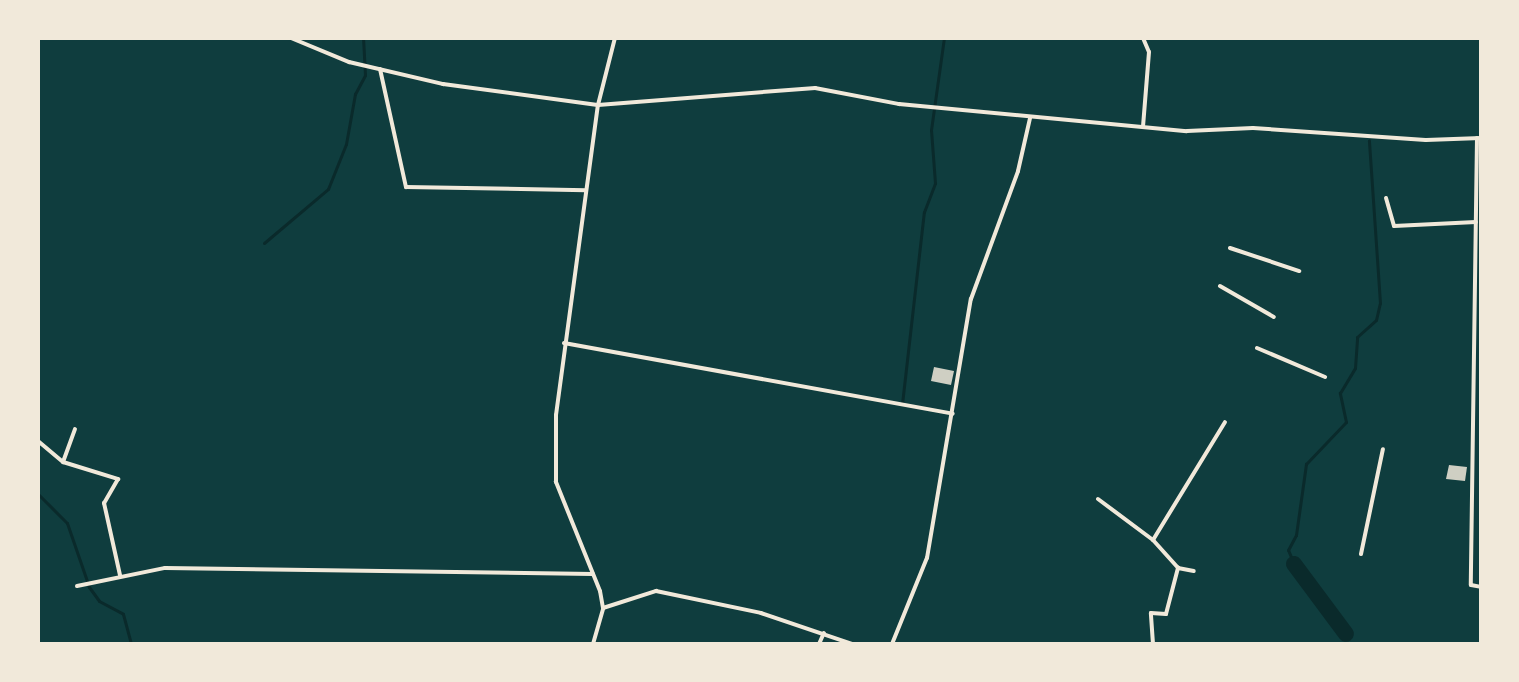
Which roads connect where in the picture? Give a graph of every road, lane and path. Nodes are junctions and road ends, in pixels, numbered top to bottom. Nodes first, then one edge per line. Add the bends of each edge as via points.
1 (291, 38) edge
2 (615, 38) edge
3 (1143, 38) edge
4 (380, 69) junction
5 (598, 105) junction
6 (1030, 118) junction
7 (1143, 126) junction
8 (1479, 138) edge
9 (586, 190) junction
10 (1386, 198) dead end
11 (1476, 222) junction
12 (1230, 248) dead end
13 (1299, 271) dead end
14 (1220, 286) dead end
15 (1274, 317) dead end
16 (564, 343) junction
17 (1257, 348) dead end
18 (1325, 377) dead end
19 (953, 414) junction
20 (1225, 422) dead end
21 (75, 429) dead end
22 (38, 441) edge
23 (1383, 449) dead end
24 (63, 462) junction
25 (1098, 499) dead end
26 (1153, 540) junction
27 (1361, 554) dead end
28 (1178, 568) junction
29 (1194, 571) dead end
30 (593, 574) junction
31 (120, 575) junction
32 (77, 586) dead end
33 (1481, 587) edge
34 (603, 608) junction
35 (824, 633) junction
36 (593, 644) edge
37 (819, 644) edge
38 (852, 644) edge
39 (892, 644) edge
40 (1153, 644) edge

1 - 4 street
2 - 5 street
3 - 7 street via 1149,52
4 - 5 street via 443,84
4 - 9 street via 406,187
5 - 6 street via 815,88 899,104
5 - 9 street
6 - 7 street
6 - 19 street via 1018,171 971,299
7 - 8 street
8 - 11 street
9 - 16 street
10 - 11 street via 1394,226
11 - 33 street via 1471,585
12 - 13 street
14 - 15 street
16 - 19 street
16 - 30 street via 556,482
17 - 18 street
19 - 39 street via 927,558
20 - 26 street
21 - 24 street
22 - 24 street
23 - 27 street
24 - 31 street via 118,479 104,503
25 - 26 street
26 - 28 street
28 - 29 street
28 - 40 street via 1166,614 1151,613
30 - 31 street via 165,568
30 - 34 street
31 - 32 street
34 - 35 street via 656,591 761,613
34 - 36 street
35 - 37 street
35 - 38 street

